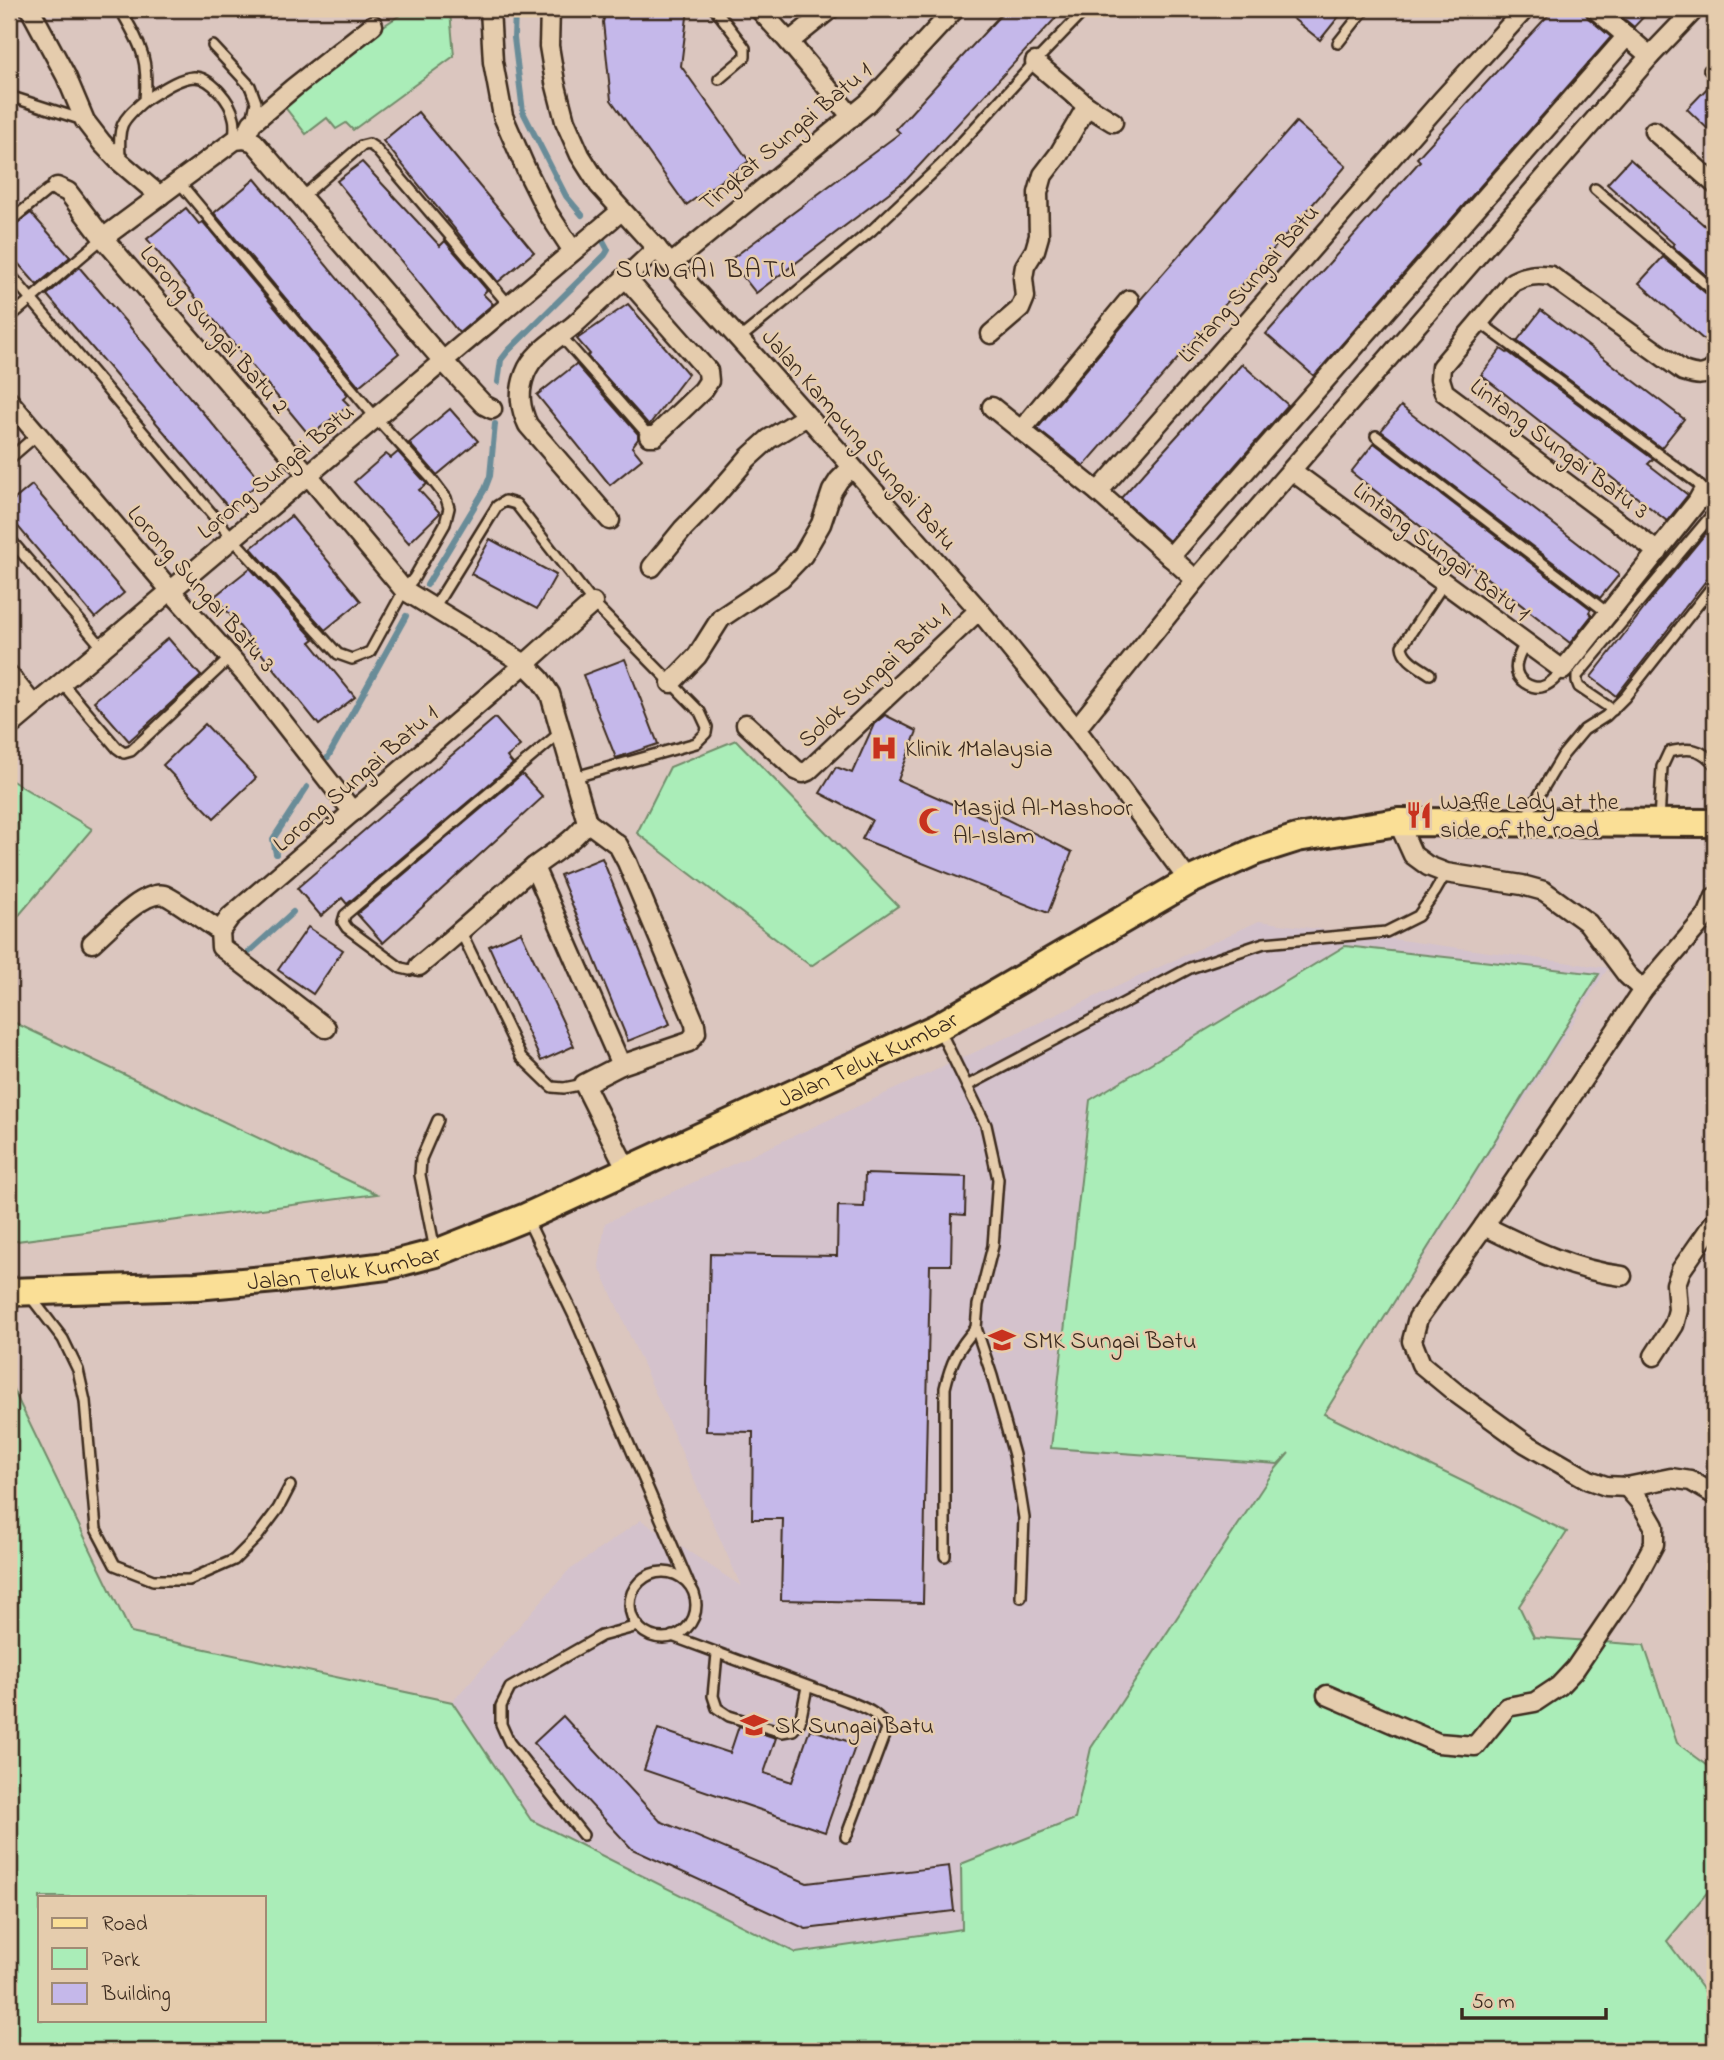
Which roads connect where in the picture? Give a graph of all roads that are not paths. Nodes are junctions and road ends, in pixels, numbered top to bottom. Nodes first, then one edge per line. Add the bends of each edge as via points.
1 (30, 9) edge
2 (120, 9) edge
3 (490, 9) edge
4 (550, 9) edge
5 (715, 9) edge
6 (759, 9) edge
7 (830, 9) edge
8 (955, 9) edge
9 (1086, 9) edge
10 (1366, 9) edge
11 (1524, 9) edge
12 (1595, 9) edge
13 (1695, 9) edge
14 (373, 25) dead end
15 (1627, 36) junction
16 (789, 42) junction
17 (1338, 43) dead end
18 (213, 46) dead end
19 (1650, 56) junction
20 (1035, 62) junction
21 (719, 79) dead end
22 (9, 96) edge
23 (145, 100) junction
24 (1087, 106) junction
25 (852, 117) junction
26 (85, 121) junction
27 (1113, 121) dead end
28 (1654, 131) dead end
29 (243, 134) junction
30 (120, 162) junction
31 (179, 182) junction
32 (1715, 184) edge
33 (57, 187) joint
34 (1595, 189) dead end
35 (160, 196) junction
36 (302, 197) junction
37 (621, 211) junction
38 (9, 222) edge
39 (103, 237) junction
40 (657, 248) junction
41 (573, 251) junction
42 (671, 264) junction
43 (9, 273) edge
44 (626, 278) junction
45 (1715, 292) edge
46 (30, 300) junction
47 (1129, 300) dead end
48 (509, 305) junction
49 (9, 318) edge
50 (1478, 321) junction
51 (991, 334) dead end
52 (561, 336) junction
53 (739, 339) junction
54 (443, 361) junction
55 (1715, 368) edge
56 (9, 401) edge
57 (992, 407) dead end
58 (506, 409) junction
59 (807, 416) junction
60 (376, 418) junction
61 (1022, 429) junction
62 (38, 434) junction
63 (649, 436) joint
64 (1376, 436) dead end
65 (9, 459) edge
66 (852, 467) junction
67 (1292, 471) junction
68 (308, 475) junction
69 (1098, 492) junction
70 (1702, 493) joint
71 (1715, 514) edge
72 (610, 520) dead end
73 (9, 538) edge
74 (233, 539) junction
75 (1657, 552) junction
76 (1170, 557) junction
77 (652, 567) dead end
78 (1196, 580) junction
79 (1444, 583) junction
80 (1715, 583) edge
81 (404, 590) junction
82 (171, 591) junction
83 (593, 603) junction
84 (434, 608) junction
85 (979, 610) junction
86 (1609, 614) junction
87 (1525, 644) junction
88 (103, 648) junction
89 (230, 658) junction
90 (525, 664) junction
91 (1563, 670) junction
92 (1430, 674) dead end
93 (9, 676) edge
94 (62, 683) junction
95 (671, 683) junction
96 (34, 706) junction
97 (1613, 710) junction
98 (746, 724) dead end
99 (9, 727) edge
100 (1076, 729) junction
101 (561, 732) junction
102 (1715, 765) edge
103 (575, 777) junction
104 (353, 812) junction
105 (587, 822) junction
106 (1398, 822) junction
107 (1523, 822) junction
108 (1659, 823) junction
109 (1715, 824) edge
110 (534, 867) junction
111 (1446, 873) junction
112 (1189, 881) junction
113 (1715, 897) edge
114 (220, 931) junction
115 (461, 932) junction
116 (92, 943) dead end
117 (419, 966) joint
118 (1643, 990) junction
119 (939, 1027) junction
120 (326, 1028) dead end
121 (621, 1065) junction
122 (584, 1084) junction
123 (967, 1086) junction
124 (438, 1120) dead end
125 (627, 1170) junction
126 (526, 1217) junction
127 (1715, 1221) edge
128 (1484, 1226) junction
129 (436, 1252) junction
130 (1622, 1276) dead end
131 (18, 1291) edge
132 (976, 1328) junction
133 (1654, 1356) dead end
134 (290, 1486) dead end
135 (1627, 1487) junction
136 (1715, 1496) edge
137 (945, 1556) dead end
138 (688, 1582) junction
139 (1021, 1597) dead end
140 (638, 1626) junction
141 (672, 1636) junction
142 (717, 1654) junction
143 (807, 1687) junction
144 (1327, 1695) dead end
145 (583, 1835) dead end
146 (846, 1837) dead end

1 - 26 street
2 - 23 lane via 145,61
3 - 41 street via 503,116 548,213
4 - 37 street, Jalan Kampung Sungai Batu via 549,46 565,121 580,155
5 - 21 lane via 745,48 744,57
6 - 16 street
7 - 16 street
8 - 25 street, Tingkat Sungai Batu 1
9 - 20 lane
10 - 17 lane
11 - 69 street, Lintang Sungai Batu
12 - 15 street
13 - 19 street
14 - 29 street
15 - 19 street
15 - 76 street
16 - 25 street
18 - 29 lane via 250,86 256,102
19 - 67 street
20 - 24 street
20 - 53 lane via 942,164 872,230
22 - 26 lane
23 - 29 lane via 181,81 195,77 209,81 228,104
23 - 30 lane via 125,116 120,129
24 - 27 street
24 - 51 street via 1043,175 1038,194 1040,236 1025,266 1025,297 1020,309
25 - 42 street, Tingkat Sungai Batu 1
26 - 30 street
28 - 32 street
29 - 31 street
29 - 36 street
30 - 35 street
31 - 35 street
31 - 60 lane
33 - 38 lane
33 - 39 street, Lorong Sungai Batu 2 via 68,192
34 - 45 lane
35 - 39 street
36 - 48 lane via 369,144
36 - 54 street
37 - 40 street, Jalan Kampung Sungai Batu
37 - 41 street, Lorong Sungai Batu
39 - 46 lane
39 - 68 street, Lorong Sungai Batu 2
40 - 42 street, Jalan Kampung Sungai Batu
40 - 44 street
41 - 48 street, Lorong Sungai Batu
42 - 53 street, Jalan Kampung Sungai Batu
43 - 46 lane
44 - 52 street
44 - 63 street via 708,371 709,381 703,390 655,436
46 - 49 lane
46 - 74 lane
47 - 61 street
48 - 54 street, Lorong Sungai Batu
50 - 55 street via 1513,282 1525,276 1551,276 1683,371 1696,376
50 - 70 lane via 1696,482
50 - 75 street, Lintang Sungai Batu 3 via 1441,367 1444,392
52 - 58 street via 538,354
52 - 63 lane
53 - 59 street, Jalan Kampung Sungai Batu
54 - 58 street via 484,405
54 - 60 street, Lorong Sungai Batu
56 - 62 street, Lorong Sungai Batu 3
57 - 61 street
58 - 72 street via 528,425
59 - 66 street, Jalan Kampung Sungai Batu
59 - 77 street via 748,458
60 - 68 street, Lorong Sungai Batu
60 - 81 lane via 439,488 449,508 445,524
61 - 69 street
62 - 65 lane
62 - 82 street, Lorong Sungai Batu 3
64 - 86 lane
66 - 85 street, Jalan Kampung Sungai Batu
66 - 95 street via 832,491 821,524 803,555 781,578 721,618 697,656
67 - 78 street
67 - 79 street, Lintang Sungai Batu 1
68 - 74 street, Lorong Sungai Batu
68 - 81 street, Lorong Sungai Batu 2
69 - 76 street
70 - 75 street
71 - 97 lane via 1577,676 1580,687
73 - 88 lane
74 - 81 lane via 338,654 352,659 370,652
74 - 82 street, Lorong Sungai Batu
75 - 86 street
76 - 78 street
78 - 100 street
79 - 87 street, Lintang Sungai Batu 1
79 - 92 lane via 1402,646 1406,656
80 - 97 lane
81 - 84 street, Lorong Sungai Batu 2
82 - 88 street, Lorong Sungai Batu
82 - 89 street, Lorong Sungai Batu 3
83 - 84 lane via 516,504 506,501 497,506
83 - 90 street, Lorong Sungai Batu 1
83 - 95 lane
84 - 90 street, Lorong Sungai Batu 2
85 - 98 street, Solok Sungai Batu 1 via 808,771 796,770
85 - 100 street, Jalan Kampung Sungai Batu
86 - 91 street
87 - 91 street, Lintang Sungai Batu 1
87 - 91 lane via 1515,666 1517,676 1527,685 1540,687
88 - 94 street, Lorong Sungai Batu
89 - 94 lane via 124,753
89 - 104 street, Lorong Sungai Batu 3
90 - 101 street, Lorong Sungai Batu 2 via 550,694
90 - 104 street, Lorong Sungai Batu 1
93 - 96 street
94 - 96 street, Lorong Sungai Batu
95 - 103 lane via 705,720 702,738
96 - 99 street, Lorong Sungai Batu
97 - 107 lane via 1584,730 1570,747
100 - 112 street, Jalan Kampung Sungai Batu
101 - 103 street, Lorong Sungai Batu 2
101 - 117 lane via 345,915 346,928 401,968
102 - 108 lane via 1707,755 1685,748 1669,752 1662,768
103 - 105 street, Lorong Sungai Batu 2
104 - 114 street, Lorong Sungai Batu 1 via 230,917
105 - 110 street
105 - 121 street via 623,853 695,1024 696,1033 689,1042
106 - 107 main road, Jalan Teluk Kumbar
106 - 111 street via 1413,855
106 - 112 main road, Jalan Teluk Kumbar via 1297,838
107 - 108 main road, Jalan Teluk Kumbar
108 - 109 main road, Jalan Teluk Kumbar
110 - 115 street
110 - 121 street
111 - 118 street via 1544,891 1588,923
111 - 123 lane via 1418,916 1387,932 1264,943 1190,968
112 - 119 main road, Jalan Teluk Kumbar
113 - 118 street via 1708,914
114 - 116 street via 164,895 152,896 137,903
114 - 120 street via 221,947
115 - 117 street
115 - 122 lane via 521,1057 552,1087
118 - 128 street
119 - 123 lane
119 - 125 main road, Jalan Teluk Kumbar
121 - 122 street
122 - 125 street
123 - 132 lane via 986,1125 998,1179 993,1245
124 - 129 lane via 421,1159 420,1175
125 - 126 main road, Jalan Teluk Kumbar
126 - 129 main road, Jalan Teluk Kumbar
126 - 138 lane via 574,1316
127 - 133 street via 1681,1270 1674,1325
128 - 130 street via 1566,1264
128 - 135 street via 1418,1318 1412,1342 1422,1364 1525,1443 1588,1480
129 - 131 main road, Jalan Teluk Kumbar via 386,1266 285,1278 196,1286
131 - 134 lane via 63,1339 78,1370 96,1529 115,1565 153,1580 189,1580 234,1560 257,1538
132 - 137 lane via 951,1364 945,1388
132 - 139 lane via 1014,1455 1024,1518
135 - 136 street via 1671,1478 1691,1481
135 - 144 street via 1654,1526 1654,1544 1632,1585 1559,1686 1535,1702 1507,1707 1475,1746 1438,1743
138 - 140 lane via 679,1575 656,1572 637,1584 630,1606
138 - 141 lane via 697,1603 695,1614 682,1632
140 - 141 lane via 654,1636
140 - 145 lane via 601,1636 510,1688 501,1706 501,1724 509,1742
141 - 142 lane
142 - 143 lane
142 - 143 lane via 713,1696 717,1708 729,1716 782,1732 793,1730 800,1723
143 - 146 lane via 873,1712 886,1730

